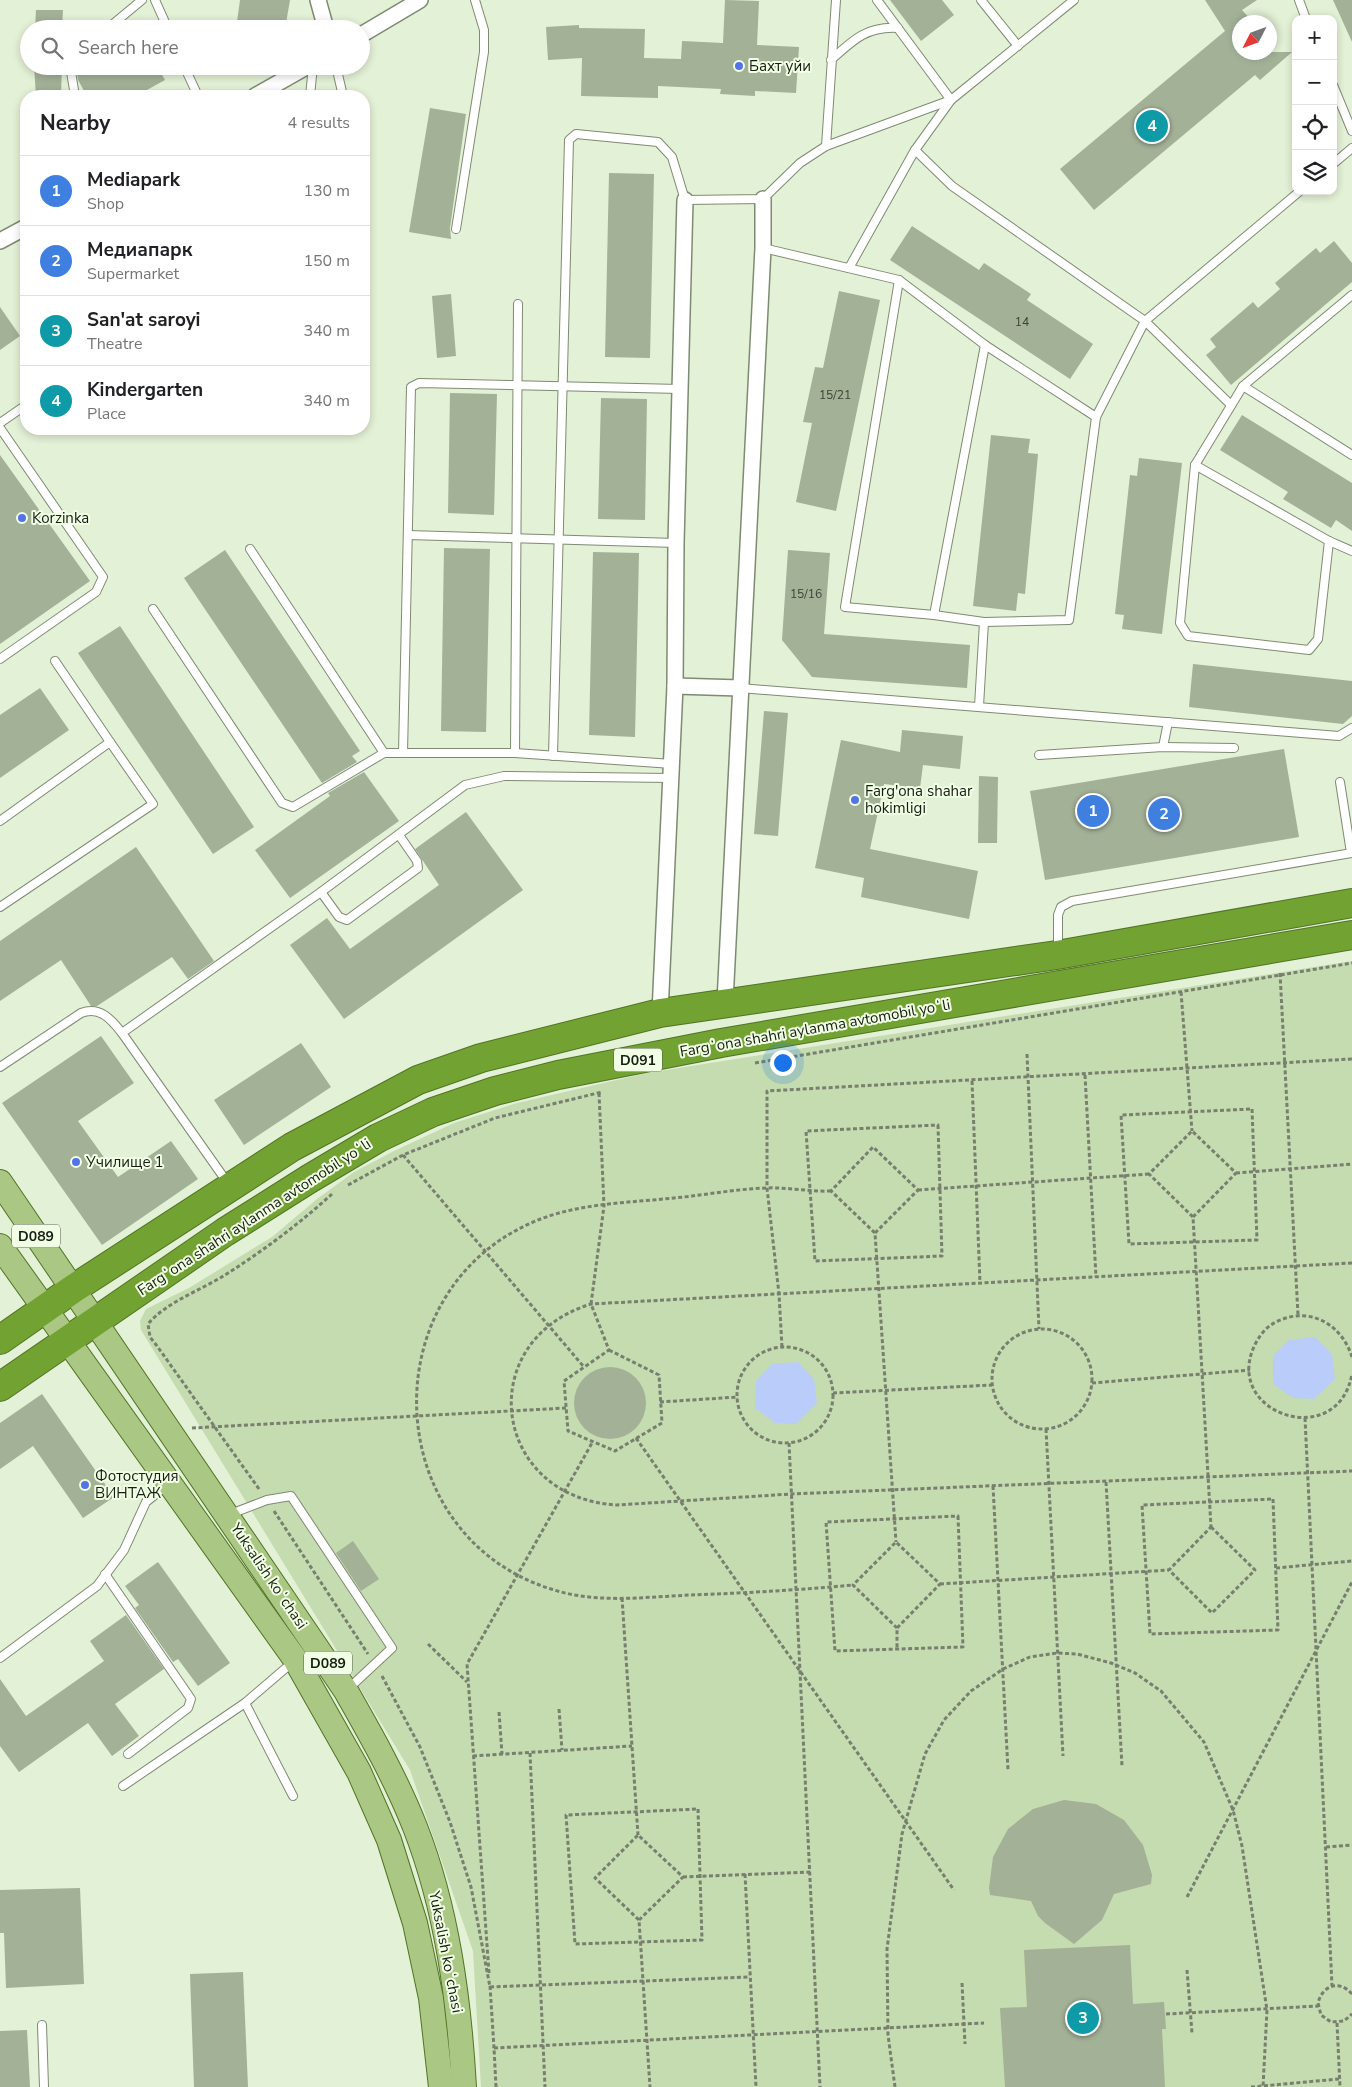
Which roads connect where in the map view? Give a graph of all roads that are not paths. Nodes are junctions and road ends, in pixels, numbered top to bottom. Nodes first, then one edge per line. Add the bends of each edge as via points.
1 (142, 0) edge
2 (155, 0) edge
3 (318, 0) edge
4 (420, 0) edge
5 (475, 0) edge
6 (836, 0) edge
7 (877, 0) edge
8 (981, 0) edge
9 (1074, 0) edge
10 (1299, 0) edge
11 (402, 5) edge
12 (1305, 15) edge
13 (118, 20) edge
14 (164, 20) edge
15 (324, 20) edge
16 (370, 28) edge
17 (898, 28) junction
18 (1018, 46) junction
19 (832, 60) junction
20 (72, 75) edge
21 (188, 75) edge
22 (292, 75) edge
23 (312, 75) edge
24 (338, 75) edge
25 (75, 90) edge
26 (195, 90) edge
27 (266, 90) edge
28 (311, 90) edge
29 (342, 90) edge
30 (1337, 94) edge
31 (951, 100) junction
32 (1352, 130) edge
33 (826, 146) junction
34 (1352, 148) edge
35 (916, 150) junction
36 (1337, 161) edge
37 (1295, 195) edge
38 (763, 199) junction
39 (685, 200) junction
40 (456, 229) dead end
41 (20, 230) edge
42 (0, 242) edge
43 (763, 248) junction
44 (849, 268) junction
45 (899, 280) junction
46 (1352, 295) edge
47 (518, 304) dead end
48 (1145, 321) junction
49 (985, 345) junction
50 (517, 384) junction
51 (562, 385) junction
52 (1243, 386) junction
53 (680, 389) junction
54 (1231, 405) junction
55 (20, 409) edge
56 (1096, 418) junction
57 (0, 423) edge
58 (0, 428) edge
59 (1352, 455) edge
60 (1195, 465) junction
61 (408, 535) junction
62 (517, 538) junction
63 (561, 539) junction
64 (1329, 541) junction
65 (676, 543) junction
66 (250, 549) dead end
67 (1352, 551) edge
68 (153, 609) dead end
69 (934, 615) junction
70 (984, 622) junction
71 (0, 659) edge
72 (55, 661) dead end
73 (675, 686) junction
74 (740, 688) junction
75 (979, 706) junction
76 (1168, 722) junction
77 (1352, 728) edge
78 (110, 742) junction
79 (1163, 747) junction
80 (1234, 748) dead end
81 (384, 753) junction
82 (403, 753) junction
83 (515, 753) junction
84 (1038, 755) dead end
85 (554, 756) junction
86 (672, 771) junction
87 (1340, 782) dead end
88 (0, 821) edge
89 (399, 835) junction
90 (1351, 853) edge
91 (322, 892) junction
92 (1352, 903) edge
93 (0, 906) edge
94 (1352, 935) edge
95 (1140, 940) junction
96 (1058, 955) junction
97 (1144, 971) junction
98 (725, 1002) junction
99 (660, 1012) junction
100 (122, 1033) junction
101 (0, 1067) edge
102 (0, 1182) edge
103 (231, 1188) junction
104 (0, 1246) edge
105 (73, 1289) junction
106 (44, 1309) junction
107 (95, 1321) junction
108 (0, 1340) edge
109 (66, 1341) junction
110 (0, 1387) edge
111 (169, 1484) junction
112 (227, 1515) junction
113 (105, 1574) junction
114 (0, 1658) edge
115 (295, 1659) junction
116 (346, 1691) junction
117 (245, 1703) junction
118 (128, 1754) dead end
119 (124, 1786) dead end
120 (293, 1796) dead end
121 (42, 2025) dead end
122 (44, 2087) edge
123 (441, 2087) edge
124 (464, 2087) edge

1 - 13 lane
2 - 14 lane
3 - 15 street
4 - 11 street
5 - 40 lane via 484,30 484,52
6 - 19 lane
7 - 17 lane
8 - 18 lane
9 - 18 lane
10 - 12 lane
11 - 16 street
17 - 19 lane via 881,27 862,35
17 - 31 lane
18 - 31 lane
19 - 33 lane
20 - 25 lane
21 - 26 lane
22 - 27 street
23 - 28 lane
24 - 29 lane
30 - 32 lane
31 - 33 lane
31 - 35 lane
33 - 38 lane via 800,163
34 - 36 lane
35 - 44 lane
35 - 48 lane via 952,186
37 - 48 lane
38 - 39 lane
38 - 43 street
39 - 51 lane via 672,157 658,142 576,134 569,140
39 - 53 street
41 - 42 street
43 - 44 lane
43 - 74 street
44 - 45 lane
45 - 49 lane
45 - 69 lane via 845,607
46 - 52 lane
47 - 50 lane
48 - 54 lane
48 - 56 lane
49 - 56 lane
49 - 69 lane
50 - 51 lane
50 - 61 lane via 419,383 411,387
50 - 62 lane
51 - 53 lane
51 - 63 lane
52 - 54 lane
52 - 59 lane
53 - 65 street
54 - 60 lane
55 - 57 lane
56 - 70 lane via 1069,620
58 - 71 lane via 103,577 96,592
60 - 64 lane
60 - 64 lane via 1180,623 1188,636 1309,650 1318,639
61 - 62 lane
61 - 82 lane
62 - 63 lane
62 - 83 lane
63 - 65 lane
63 - 85 lane
64 - 67 lane
65 - 73 street
66 - 81 lane
68 - 81 lane via 282,803 293,807
69 - 70 lane
70 - 75 lane
72 - 78 lane
73 - 74 street
73 - 86 street
74 - 75 lane
74 - 98 street
75 - 76 lane
76 - 77 lane via 1339,736
76 - 79 lane
78 - 88 lane
78 - 93 lane via 153,804
79 - 80 lane
79 - 84 lane
81 - 82 lane
82 - 83 lane
83 - 85 lane
85 - 86 lane
86 - 89 lane via 504,776 465,785
86 - 99 street
87 - 90 lane
89 - 91 lane
89 - 91 lane via 417,860 418,868 347,920 340,916
90 - 96 lane via 1072,901 1061,907 1058,915
91 - 100 lane
92 - 95 highway
94 - 97 highway, Fargʻona shahri aylanma avtomobil yoʻli / D091
95 - 96 highway
95 - 97 highway
96 - 98 highway
97 - 107 highway, Fargʻona shahri aylanma avtomobil yoʻli / D091 via 721,1044 558,1075 477,1097 433,1112 371,1142 225,1232
98 - 99 highway
99 - 103 highway via 481,1058 418,1080 292,1148
100 - 101 lane via 110,1018 99,1011 88,1011
100 - 103 lane
102 - 105 main road, D089
103 - 105 highway
104 - 106 main road, D089
105 - 106 highway
105 - 107 main road, Yuksalish koʻchasi / D089
106 - 108 highway
106 - 109 main road, Yuksalish koʻchasi / D089
107 - 109 highway, Fargʻona shahri aylanma avtomobil yoʻli / D091
107 - 112 main road, Yuksalish koʻchasi / D089
109 - 110 highway, Fargʻona shahri aylanma avtomobil yoʻli / D091
109 - 111 main road, Yuksalish koʻchasi / D089
111 - 113 lane via 146,1502 124,1550
111 - 115 main road, Yuksalish koʻchasi / D089
112 - 116 main road, Yuksalish koʻchasi / D089
112 - 116 lane via 267,1500 291,1496 392,1648
113 - 114 lane via 97,1586
113 - 118 lane via 191,1698 188,1708
115 - 117 lane
115 - 123 main road, Yuksalish koʻchasi / D089 via 359,1772 389,1840 419,1942 431,1998
116 - 124 main road, Yuksalish koʻchasi / D089 via 384,1758 415,1828 442,1915 457,1994
117 - 119 lane
117 - 120 lane
121 - 122 lane

